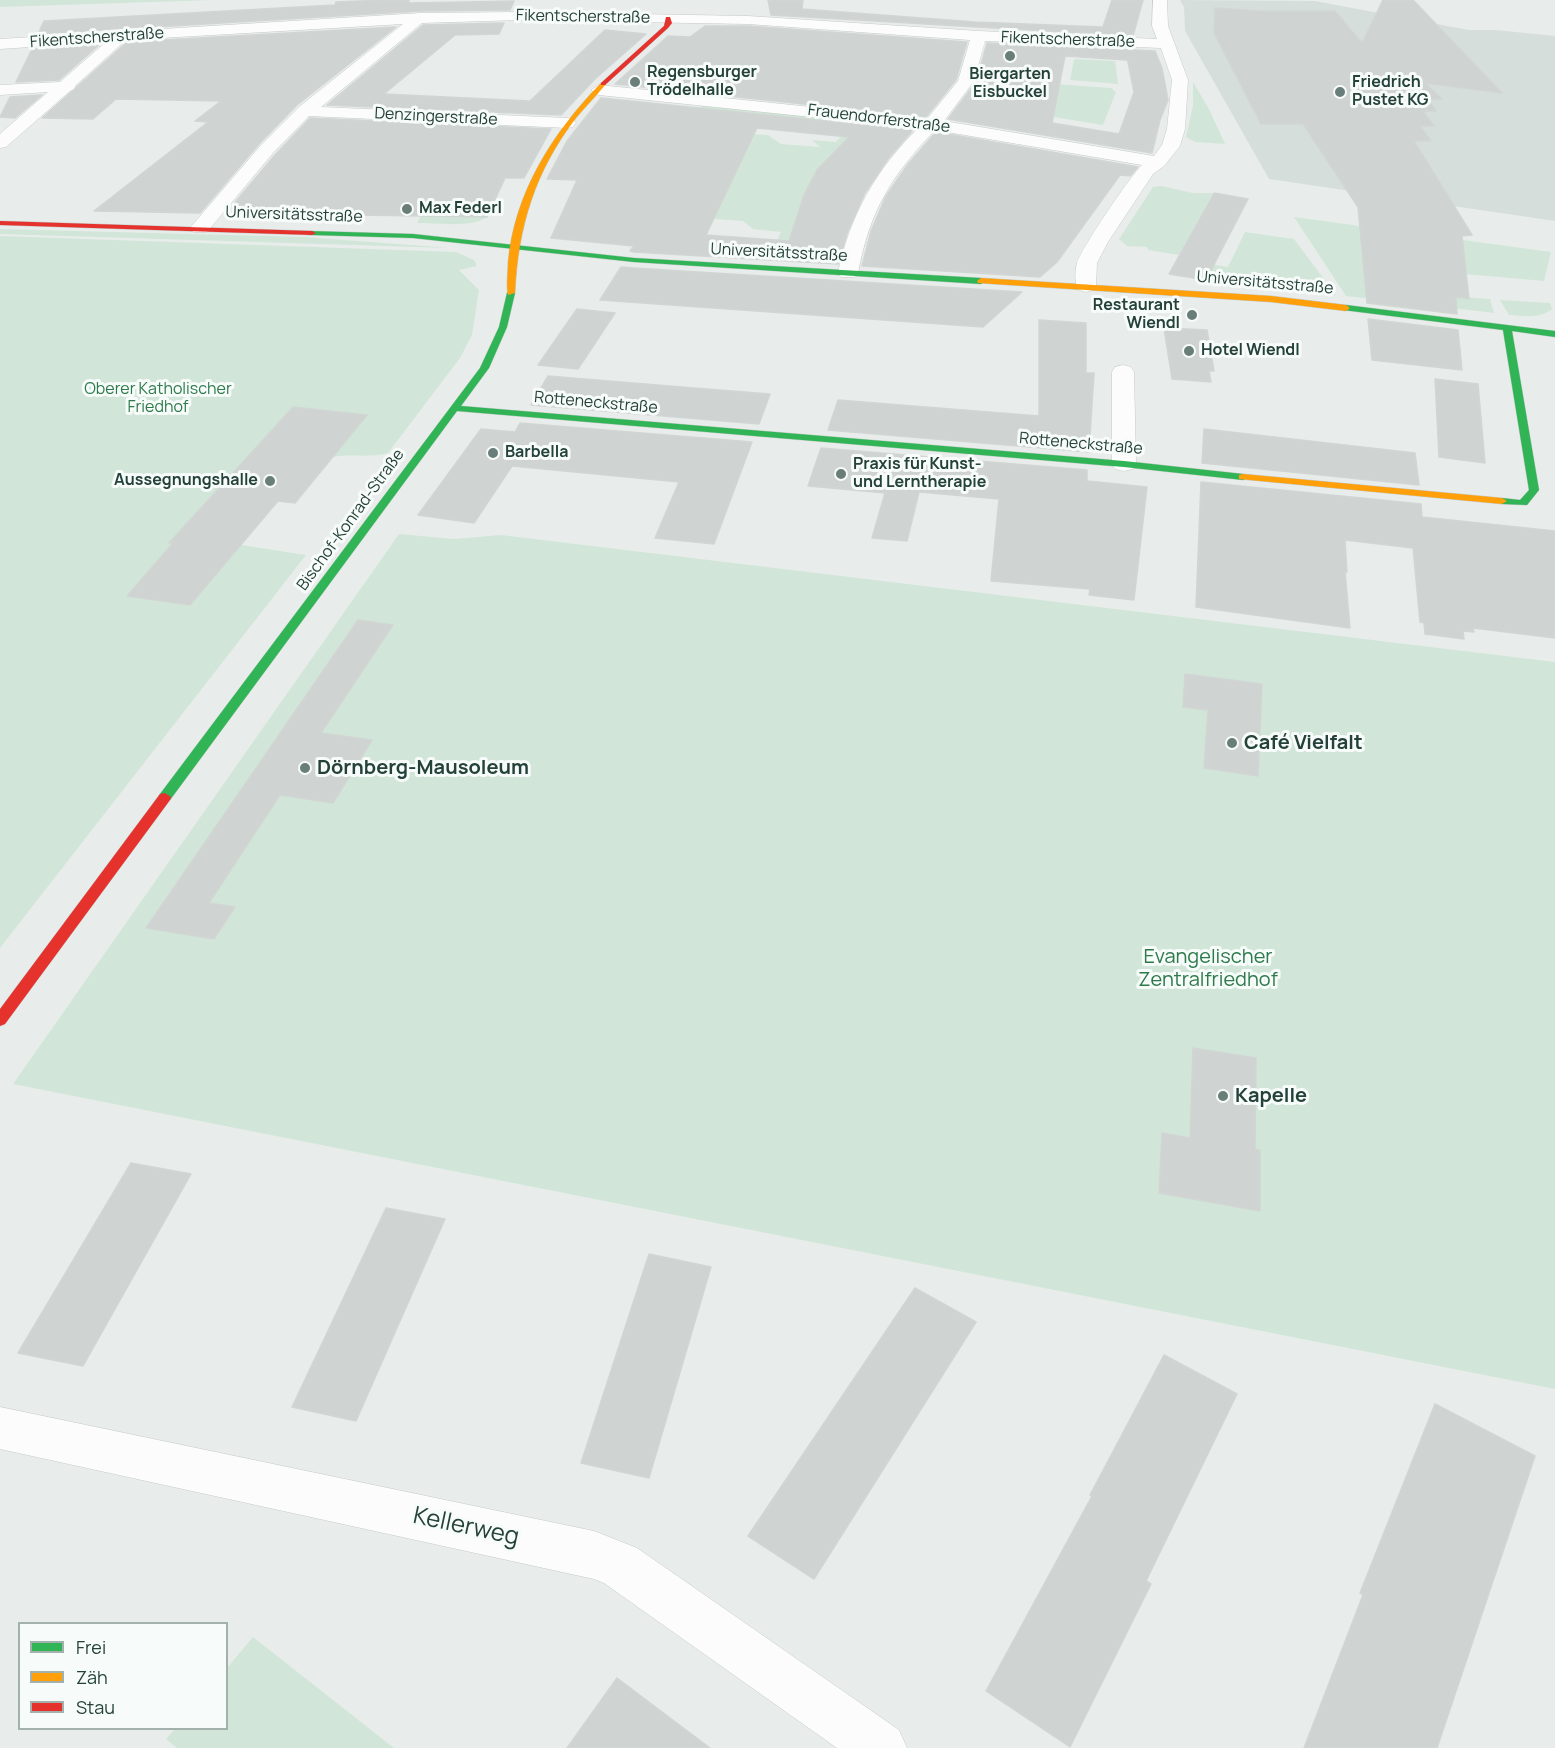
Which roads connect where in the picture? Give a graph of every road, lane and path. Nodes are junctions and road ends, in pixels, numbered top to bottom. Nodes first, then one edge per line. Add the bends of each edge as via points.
1 (1160, 0) edge
2 (609, 2) dead end
3 (421, 17) junction
4 (668, 18) junction
5 (122, 36) junction
6 (979, 36) junction
7 (0, 44) edge
8 (1165, 44) junction
9 (68, 86) junction
10 (0, 90) edge
11 (599, 90) junction
12 (305, 111) junction
13 (567, 123) junction
14 (930, 124) junction
15 (0, 143) edge
16 (1158, 162) junction
17 (0, 223) edge
18 (200, 228) junction
19 (515, 246) junction
20 (848, 273) junction
21 (1086, 286) junction
22 (1507, 328) junction
23 (1555, 334) edge
24 (1123, 372) dead end
25 (454, 408) junction
26 (1124, 464) junction
27 (0, 1020) edge
28 (0, 1428) edge
29 (881, 1748) edge

1 - 8 street
2 - 4 street via 643,8
3 - 4 street, Fikentscherstraße
3 - 5 street, Fikentscherstraße
3 - 12 street
4 - 6 street, Fikentscherstraße
4 - 11 street, Bischof-Konrad-Straße via 666,27
5 - 7 street, Fikentscherstraße
5 - 9 street
6 - 8 street, Fikentscherstraße
6 - 14 street via 968,79
8 - 16 street via 1180,80 1179,113 1171,146
9 - 10 street
9 - 15 street
11 - 13 street, Bischof-Konrad-Straße
11 - 14 street, Frauendorferstraße
12 - 13 street, Denzingerstraße
12 - 18 street
13 - 19 street, Bischof-Konrad-Straße via 535,186
14 - 16 street, Frauendorferstraße
14 - 20 street via 897,159 878,188
16 - 21 street via 1146,170 1098,242 1087,263
17 - 18 street, Universitätsstraße
18 - 19 street, Universitätsstraße via 413,236
19 - 20 street, Universitätsstraße via 634,260
19 - 25 street, Bischof-Konrad-Straße via 506,318 484,368
20 - 21 street, Universitätsstraße
21 - 22 street, Universitätsstraße via 1270,299
22 - 23 street, Universitätsstraße
22 - 26 street, Rotteneckstraße via 1534,490 1523,503
24 - 26 street
25 - 26 street, Rotteneckstraße
25 - 27 street, Bischof-Konrad-Straße
28 - 29 street, Kellerweg via 594,1555 620,1565

